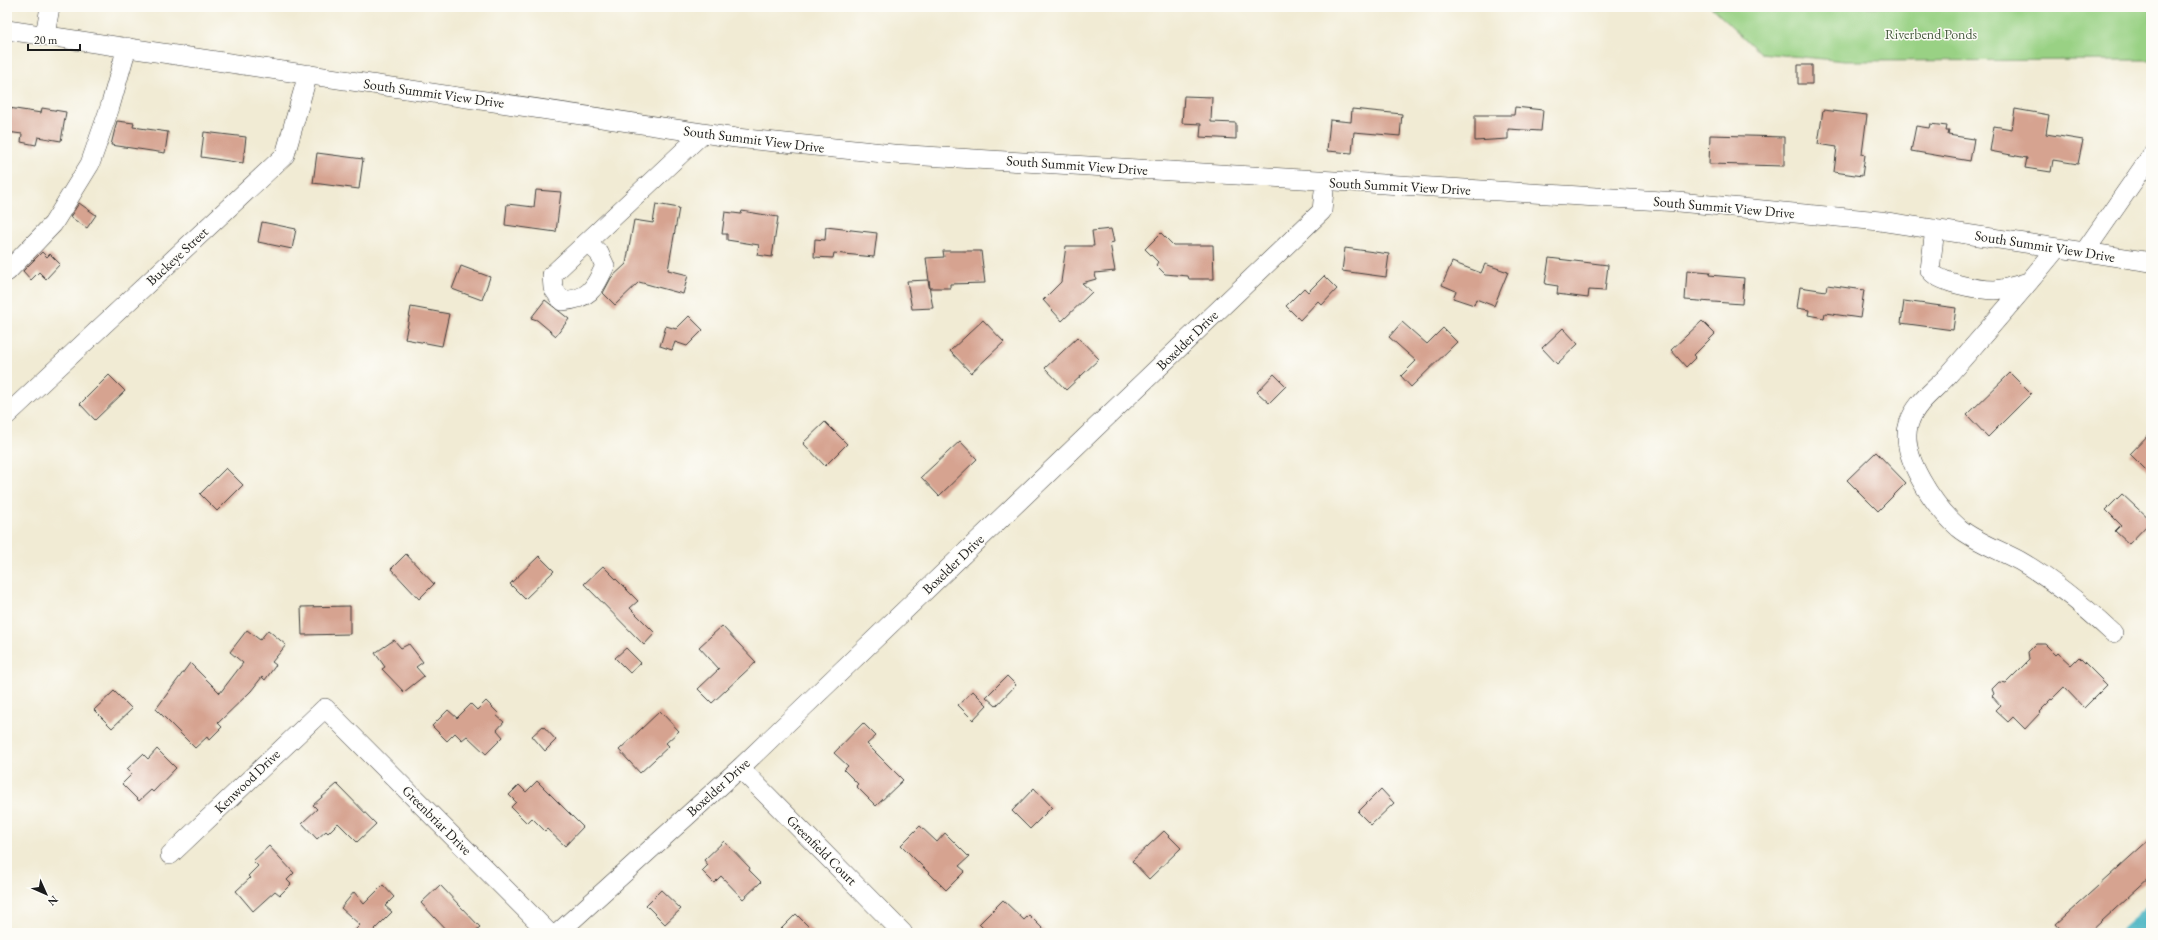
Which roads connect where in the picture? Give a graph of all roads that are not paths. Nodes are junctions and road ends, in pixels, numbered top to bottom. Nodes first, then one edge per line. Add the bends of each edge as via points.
1 (50, 7) edge
2 (7, 30) edge
3 (45, 35) junction
4 (127, 47) junction
5 (308, 74) junction
6 (703, 133) junction
7 (2151, 156) edge
8 (1325, 181) junction
9 (1935, 229) junction
10 (587, 242) dead end
11 (2057, 248) junction
12 (2085, 251) junction
13 (2151, 262) edge
14 (7, 272) edge
15 (2029, 282) junction
16 (7, 415) edge
17 (2113, 633) dead end
18 (325, 708) joint
19 (740, 768) junction
20 (170, 855) dead end
21 (550, 933) edge
22 (558, 933) edge
23 (903, 933) edge

1 - 3 street
2 - 3 street, South Summit View Drive
3 - 4 street, South Summit View Drive
4 - 5 street, South Summit View Drive
4 - 14 street via 90,164 53,224
5 - 6 street, South Summit View Drive
5 - 16 street, Buckeye Street via 285,154
6 - 8 street, South Summit View Drive via 893,154
6 - 10 street
7 - 12 street
8 - 9 street, South Summit View Drive via 1678,202 1880,221
8 - 19 street, Boxelder Drive via 1322,210
9 - 11 street, South Summit View Drive
9 - 15 street via 1930,270 1933,276 1996,290
11 - 12 street, South Summit View Drive
11 - 15 street
12 - 13 street, South Summit View Drive
15 - 17 street via 1942,383 1921,402 1909,423 1908,448 1912,463 1930,495 1959,528 2021,561 2085,607
18 - 20 street, Kenwood Drive
18 - 21 street, Greenbriar Drive
19 - 22 street, Boxelder Drive
19 - 23 street, Greenfield Court

